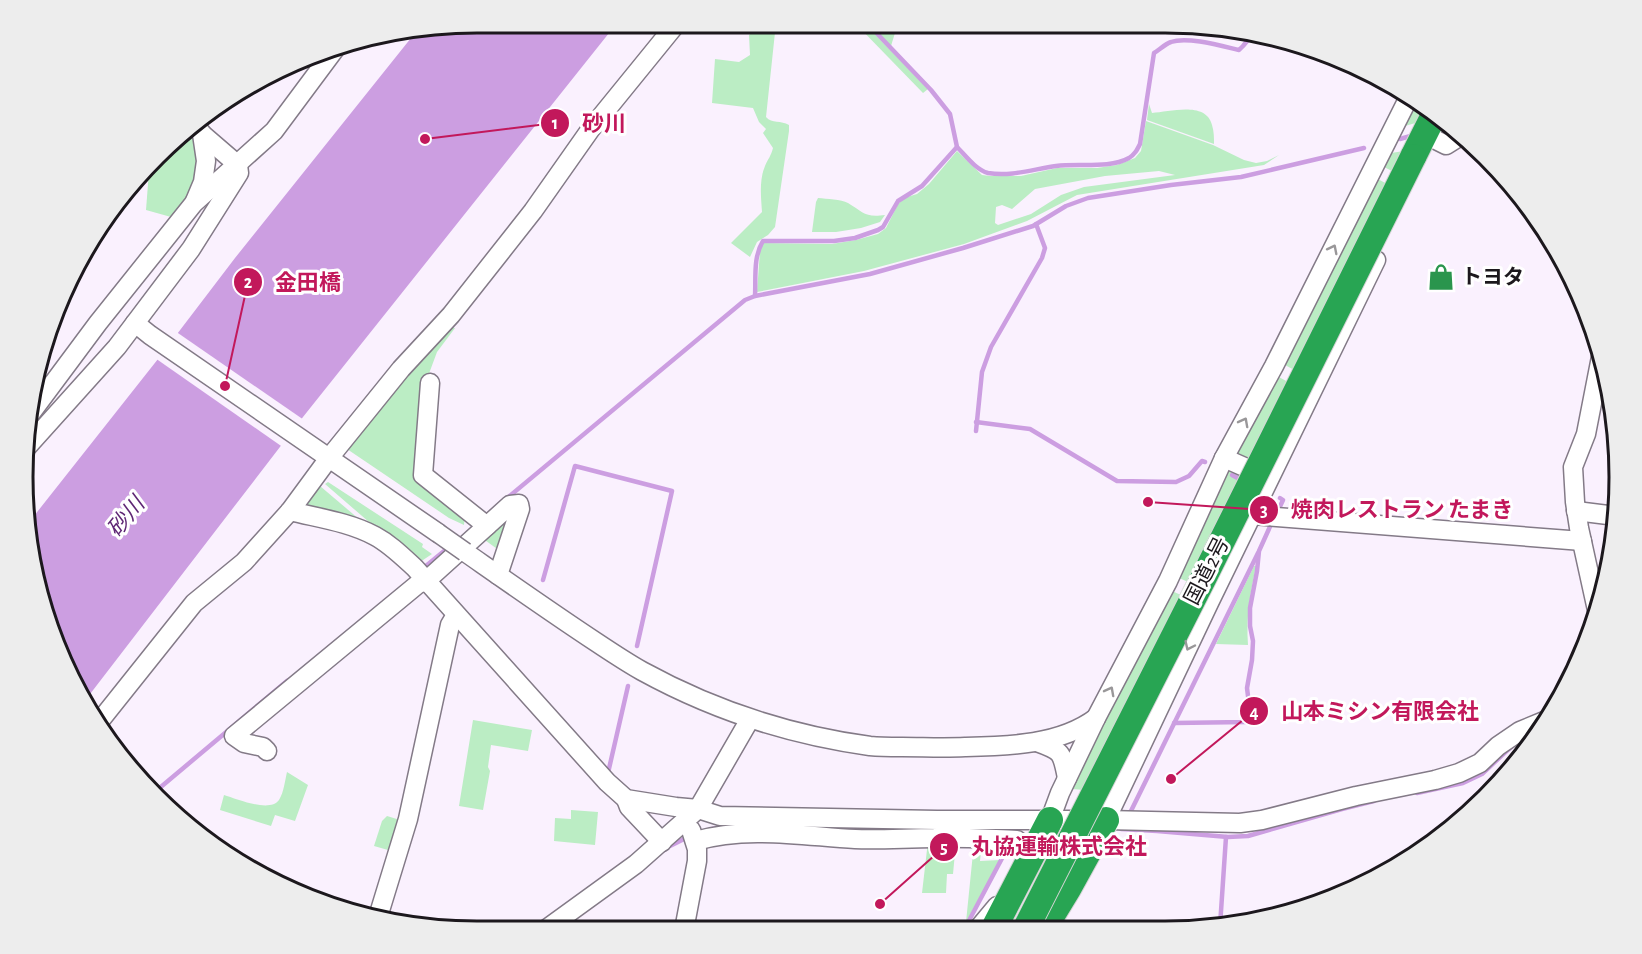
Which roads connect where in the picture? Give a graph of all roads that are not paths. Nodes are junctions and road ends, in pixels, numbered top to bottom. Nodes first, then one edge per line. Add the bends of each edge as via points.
1 (669, 33) edge
2 (327, 60) edge
3 (1406, 104) edge
4 (1431, 122) edge
5 (200, 130) edge
6 (1441, 130) edge
7 (199, 131) edge
8 (1436, 140) junction
9 (1454, 140) edge
10 (238, 165) junction
11 (1373, 169) junction
12 (1413, 186) junction
13 (194, 203) junction
14 (135, 323) junction
15 (1274, 366) junction
16 (1597, 377) edge
17 (430, 383) dead end
18 (1315, 383) junction
19 (40, 401) edge
20 (35, 438) edge
21 (329, 458) junction
22 (1224, 458) junction
23 (1270, 478) junction
24 (290, 511) junction
25 (1576, 511) junction
26 (1252, 515) junction
27 (1607, 515) edge
28 (482, 522) junction
29 (1578, 541) junction
30 (425, 575) junction
31 (498, 575) junction
32 (1168, 581) junction
33 (1593, 595) edge
34 (1209, 603) junction
35 (456, 615) junction
36 (103, 717) edge
37 (1096, 718) junction
38 (750, 719) junction
39 (1533, 726) edge
40 (1037, 742) junction
41 (267, 751) dead end
42 (1067, 778) junction
43 (629, 800) junction
44 (1050, 820) junction
45 (1106, 820) junction
46 (693, 828) junction
47 (1017, 840) dead end
48 (662, 842) junction
49 (1025, 869) junction
50 (1068, 889) junction
51 (380, 910) edge
52 (557, 921) edge
53 (686, 921) edge
54 (984, 921) edge
55 (998, 921) edge
56 (1030, 921) edge
57 (1048, 921) edge
58 (1057, 921) edge

1 - 21 street via 590,130 533,211 451,315
2 - 10 street via 274,130
3 - 11 street
4 - 56 highway, 国道2号, bridge
5 - 10 street
6 - 8 street
7 - 13 street via 206,161
8 - 9 street via 1446,145
8 - 12 street
10 - 13 street
10 - 14 street via 240,172 191,249
11 - 12 street
15 -> 11 street
12 - 18 street
13 - 19 street
14 - 20 street
14 - 21 street
15 - 18 street
22 -> 15 street
16 - 25 street via 1586,434 1573,467
17 - 28 street via 423,475
18 - 23 street
21 - 24 street
21 - 31 street, bridge
22 - 23 street
22 - 32 street
23 - 26 street
24 - 30 street via 375,536
24 - 36 street via 244,562 194,603
25 - 27 street
25 - 29 street
26 - 29 street
26 - 34 street
28 - 30 street
28 - 31 street via 510,505 519,504
29 - 33 street
30 - 35 street
30 - 41 street via 234,736
31 - 38 street via 640,670
32 - 34 street
37 -> 32 street
34 -> 45 street
35 - 43 street via 607,782
35 - 51 street via 450,624 405,829
37 - 40 street via 1086,726
37 - 42 street
38 - 40 street via 872,746 940,748
38 - 46 street
39 - 45 street via 1459,773 1262,820
40 - 42 street via 1061,754
42 - 44 street
43 - 46 street via 676,807
43 - 48 street via 629,807
44 - 45 street
44 - 46 street via 720,816
44 - 49 highway
45 - 50 highway
46 - 47 street via 710,837 766,833 858,839
46 - 48 street
46 - 53 street via 698,849
48 - 52 street
49 - 54 street
49 - 55 highway
50 - 57 highway
50 - 58 street

